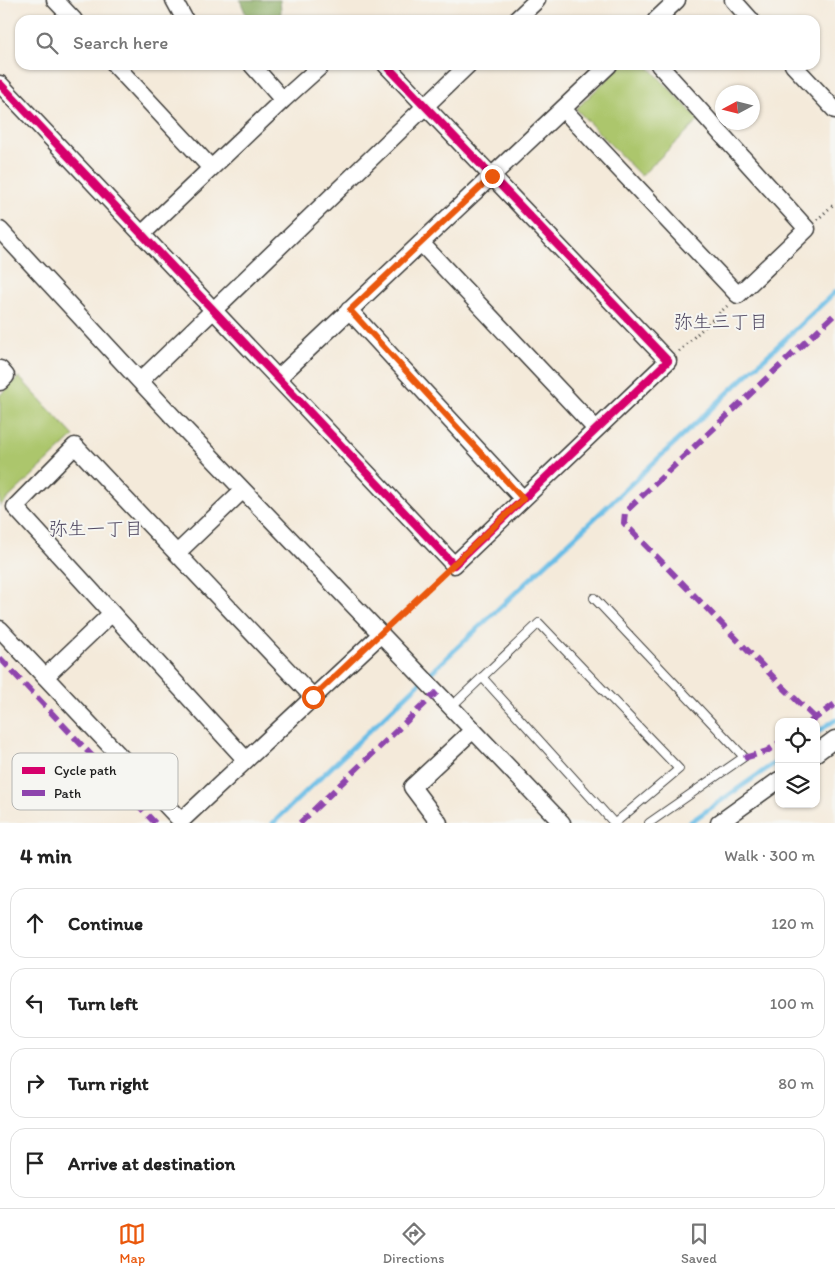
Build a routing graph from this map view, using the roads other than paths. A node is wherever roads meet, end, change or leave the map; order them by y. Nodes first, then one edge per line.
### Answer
1 (55, 0) edge
2 (174, 0) edge
3 (537, 0) edge
4 (677, 0) edge
5 (733, 0) edge
6 (69, 15) edge
7 (182, 15) edge
8 (521, 15) edge
9 (661, 15) edge
10 (746, 15) edge
11 (120, 70) edge
12 (256, 70) edge
13 (316, 70) edge
14 (391, 70) edge
15 (463, 70) edge
16 (604, 70) edge
17 (663, 70) edge
18 (798, 70) edge
19 (0, 84) edge
20 (283, 100) junction
21 (425, 106) junction
22 (563, 109) junction
23 (835, 110) edge
24 (211, 168) junction
25 (492, 176) junction
26 (0, 230) edge
27 (142, 234) junction
28 (421, 243) junction
29 (214, 310) junction
30 (350, 310) junction
31 (0, 369) edge
32 (278, 378) junction
33 (140, 381) junction
34 (0, 382) edge
35 (596, 429) junction
36 (243, 490) junction
37 (523, 499) junction
38 (177, 554) junction
39 (594, 598) dead end
40 (112, 613) junction
41 (0, 629) edge
42 (381, 634) junction
43 (46, 677) junction
44 (482, 678) junction
45 (313, 697) junction
46 (451, 707) junction
47 (473, 730) junction
48 (835, 739) edge
49 (820, 750) edge
50 (117, 753) edge
51 (246, 760) junction
52 (775, 783) edge
53 (171, 810) edge
54 (439, 823) edge
55 (562, 823) edge
56 (615, 823) edge
57 (649, 823) edge
58 (719, 823) edge

1 - 6 street
2 - 7 street
3 - 8 street
4 - 9 street
5 - 10 street
11 - 24 street
12 - 20 street
13 - 20 street
14 - 21 street
15 - 21 street
16 - 22 street
17 - 22 street
18 - 23 street
19 - 27 street
20 - 24 street
21 - 25 street
21 - 29 street
22 - 25 street
24 - 27 street
25 - 28 street
25 - 35 street
26 - 33 street
27 - 29 street
28 - 30 street
28 - 35 street
29 - 32 street
29 - 33 street
30 - 32 street
30 - 37 street
31 - 34 street
32 - 37 street
33 - 36 street
35 - 37 street
36 - 38 street
36 - 42 street
38 - 40 street
38 - 45 street
39 - 57 lane
40 - 43 street
40 - 51 street
41 - 43 street
42 - 45 street
42 - 46 street
43 - 50 street
44 - 46 lane
44 - 56 lane
44 - 56 lane
45 - 51 street
46 - 47 street
47 - 54 street
47 - 55 street
48 - 49 street
51 - 53 street
52 - 58 street

